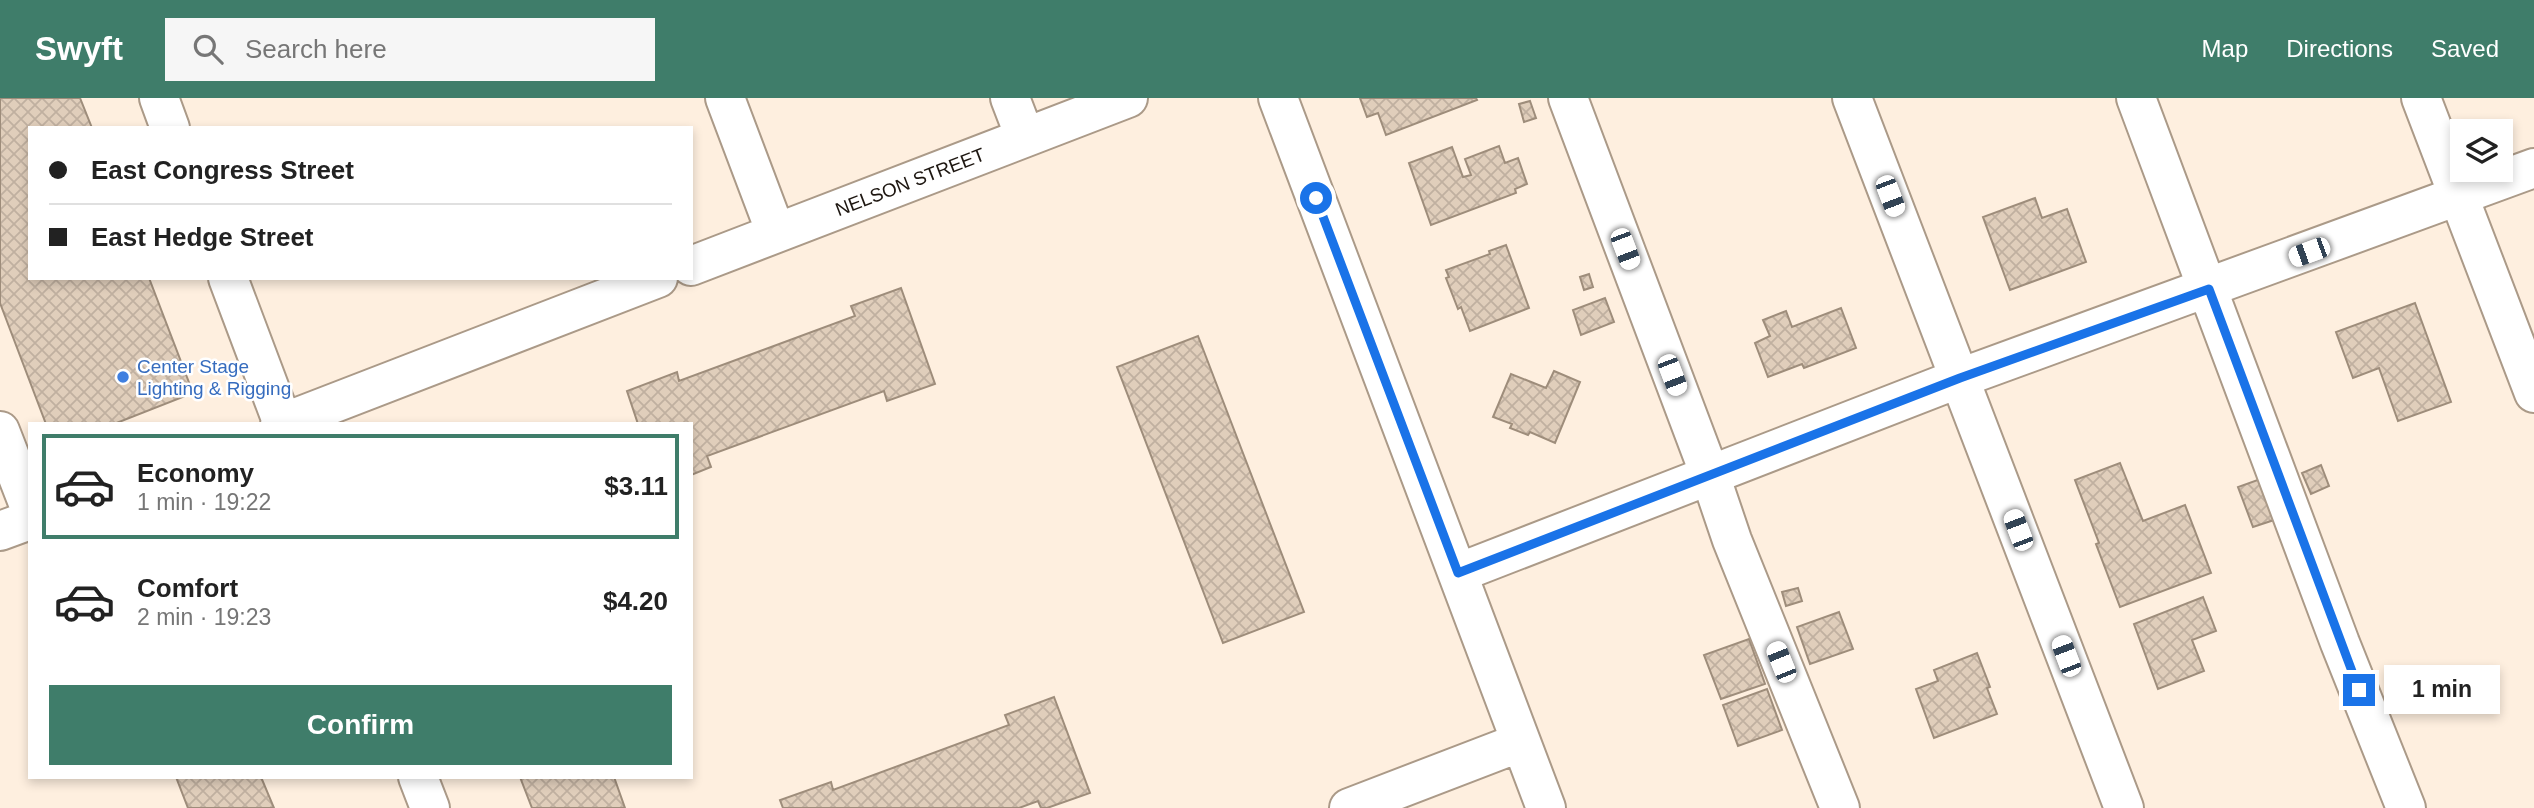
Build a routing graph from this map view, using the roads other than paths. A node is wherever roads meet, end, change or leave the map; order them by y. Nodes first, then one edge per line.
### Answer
1 (159, 98) edge
2 (725, 98) edge
3 (1010, 98) edge
4 (1128, 98) edge
5 (1278, 98) edge
6 (1568, 98) edge
7 (1852, 98) edge
8 (2136, 98) edge
9 (2421, 98) edge
10 (169, 126) edge
11 (1026, 137) junction
12 (2534, 168) edge
13 (2458, 197) junction
14 (776, 233) junction
15 (693, 265) edge
16 (229, 280) edge
17 (653, 280) edge
18 (2209, 289) junction
19 (1960, 378) junction
20 (2534, 393) edge
21 (282, 422) edge
22 (285, 422) edge
23 (0, 431) edge
24 (1710, 475) junction
25 (28, 503) edge
26 (28, 521) edge
27 (0, 531) edge
28 (1458, 573) junction
29 (1521, 742) junction
30 (419, 779) edge
31 (430, 808) edge
32 (1349, 808) edge
33 (1546, 808) edge
34 (1840, 808) edge
35 (2124, 808) edge
36 (2406, 808) edge

1 - 10 street
2 - 14 street
3 - 11 street
4 - 11 street, NELSON STREET
5 - 28 street
6 - 24 street
7 - 19 street
8 - 18 street
9 - 13 street
11 - 14 street, NELSON STREET
12 - 13 street
13 - 18 street
13 - 20 street
14 - 15 street, NELSON STREET
16 - 21 street
17 - 22 street
18 - 19 street
18 - 36 street
19 - 24 street
19 - 35 street
23 - 25 street
24 - 28 street
24 - 34 street
26 - 27 street
28 - 29 street
29 - 32 street
29 - 33 street
30 - 31 street

